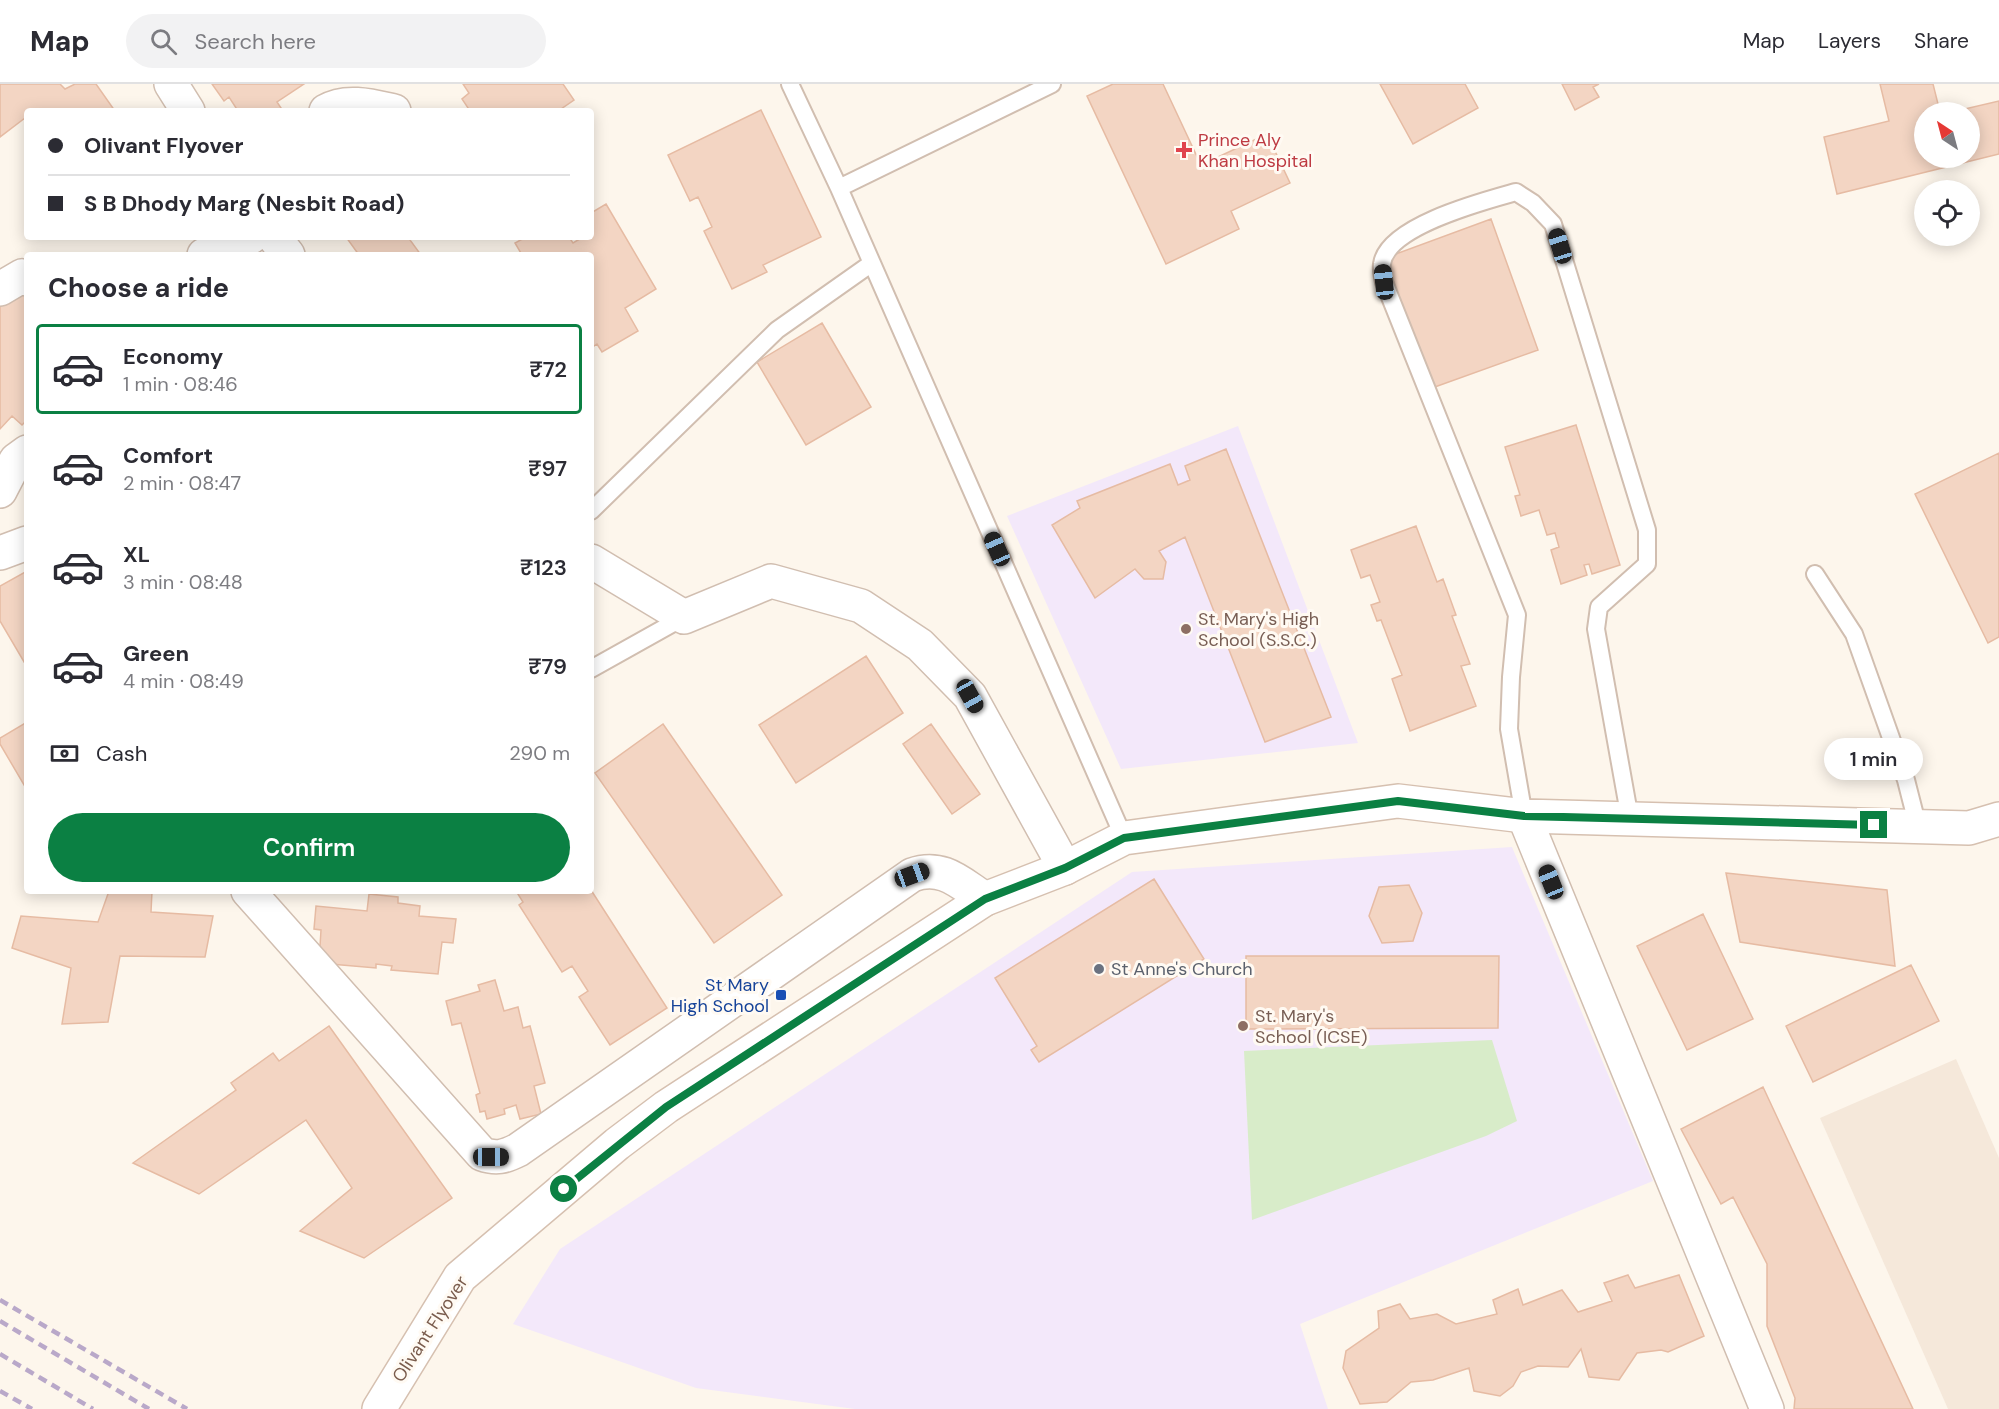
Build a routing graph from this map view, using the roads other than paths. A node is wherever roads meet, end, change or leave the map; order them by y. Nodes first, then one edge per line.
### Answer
1 (171, 84) edge
2 (790, 84) edge
3 (1052, 84) edge
4 (186, 108) edge
5 (839, 188) junction
6 (276, 240) edge
7 (286, 252) edge
8 (872, 263) junction
9 (24, 277) edge
10 (0, 290) edge
11 (24, 454) edge
12 (0, 491) edge
13 (594, 508) edge
14 (24, 544) edge
15 (0, 553) edge
16 (594, 563) edge
17 (1815, 574) dead end
18 (684, 617) junction
19 (594, 667) edge
20 (1524, 816) junction
21 (1630, 819) junction
22 (1999, 819) edge
23 (1918, 826) junction
24 (1124, 838) junction
25 (1065, 868) junction
26 (251, 894) edge
27 (985, 899) junction
28 (379, 1409) edge
29 (1767, 1409) edge

1 - 4 street
2 - 5 lane
3 - 5 lane
5 - 8 lane
6 - 7 street
8 - 13 lane
8 - 24 lane
9 - 10 street
11 - 12 street
14 - 15 street
16 - 18 street
17 - 23 lane
18 - 19 lane
18 - 25 street
20 - 21 street, Olivant Flyover
20 - 21 lane
20 - 24 street, Olivant Flyover
20 - 29 street
21 - 23 street, Olivant Flyover
22 - 23 street, Olivant Flyover
24 - 25 street, Olivant Flyover
25 - 27 street, Olivant Flyover
26 - 27 street
27 - 28 street, Olivant Flyover

